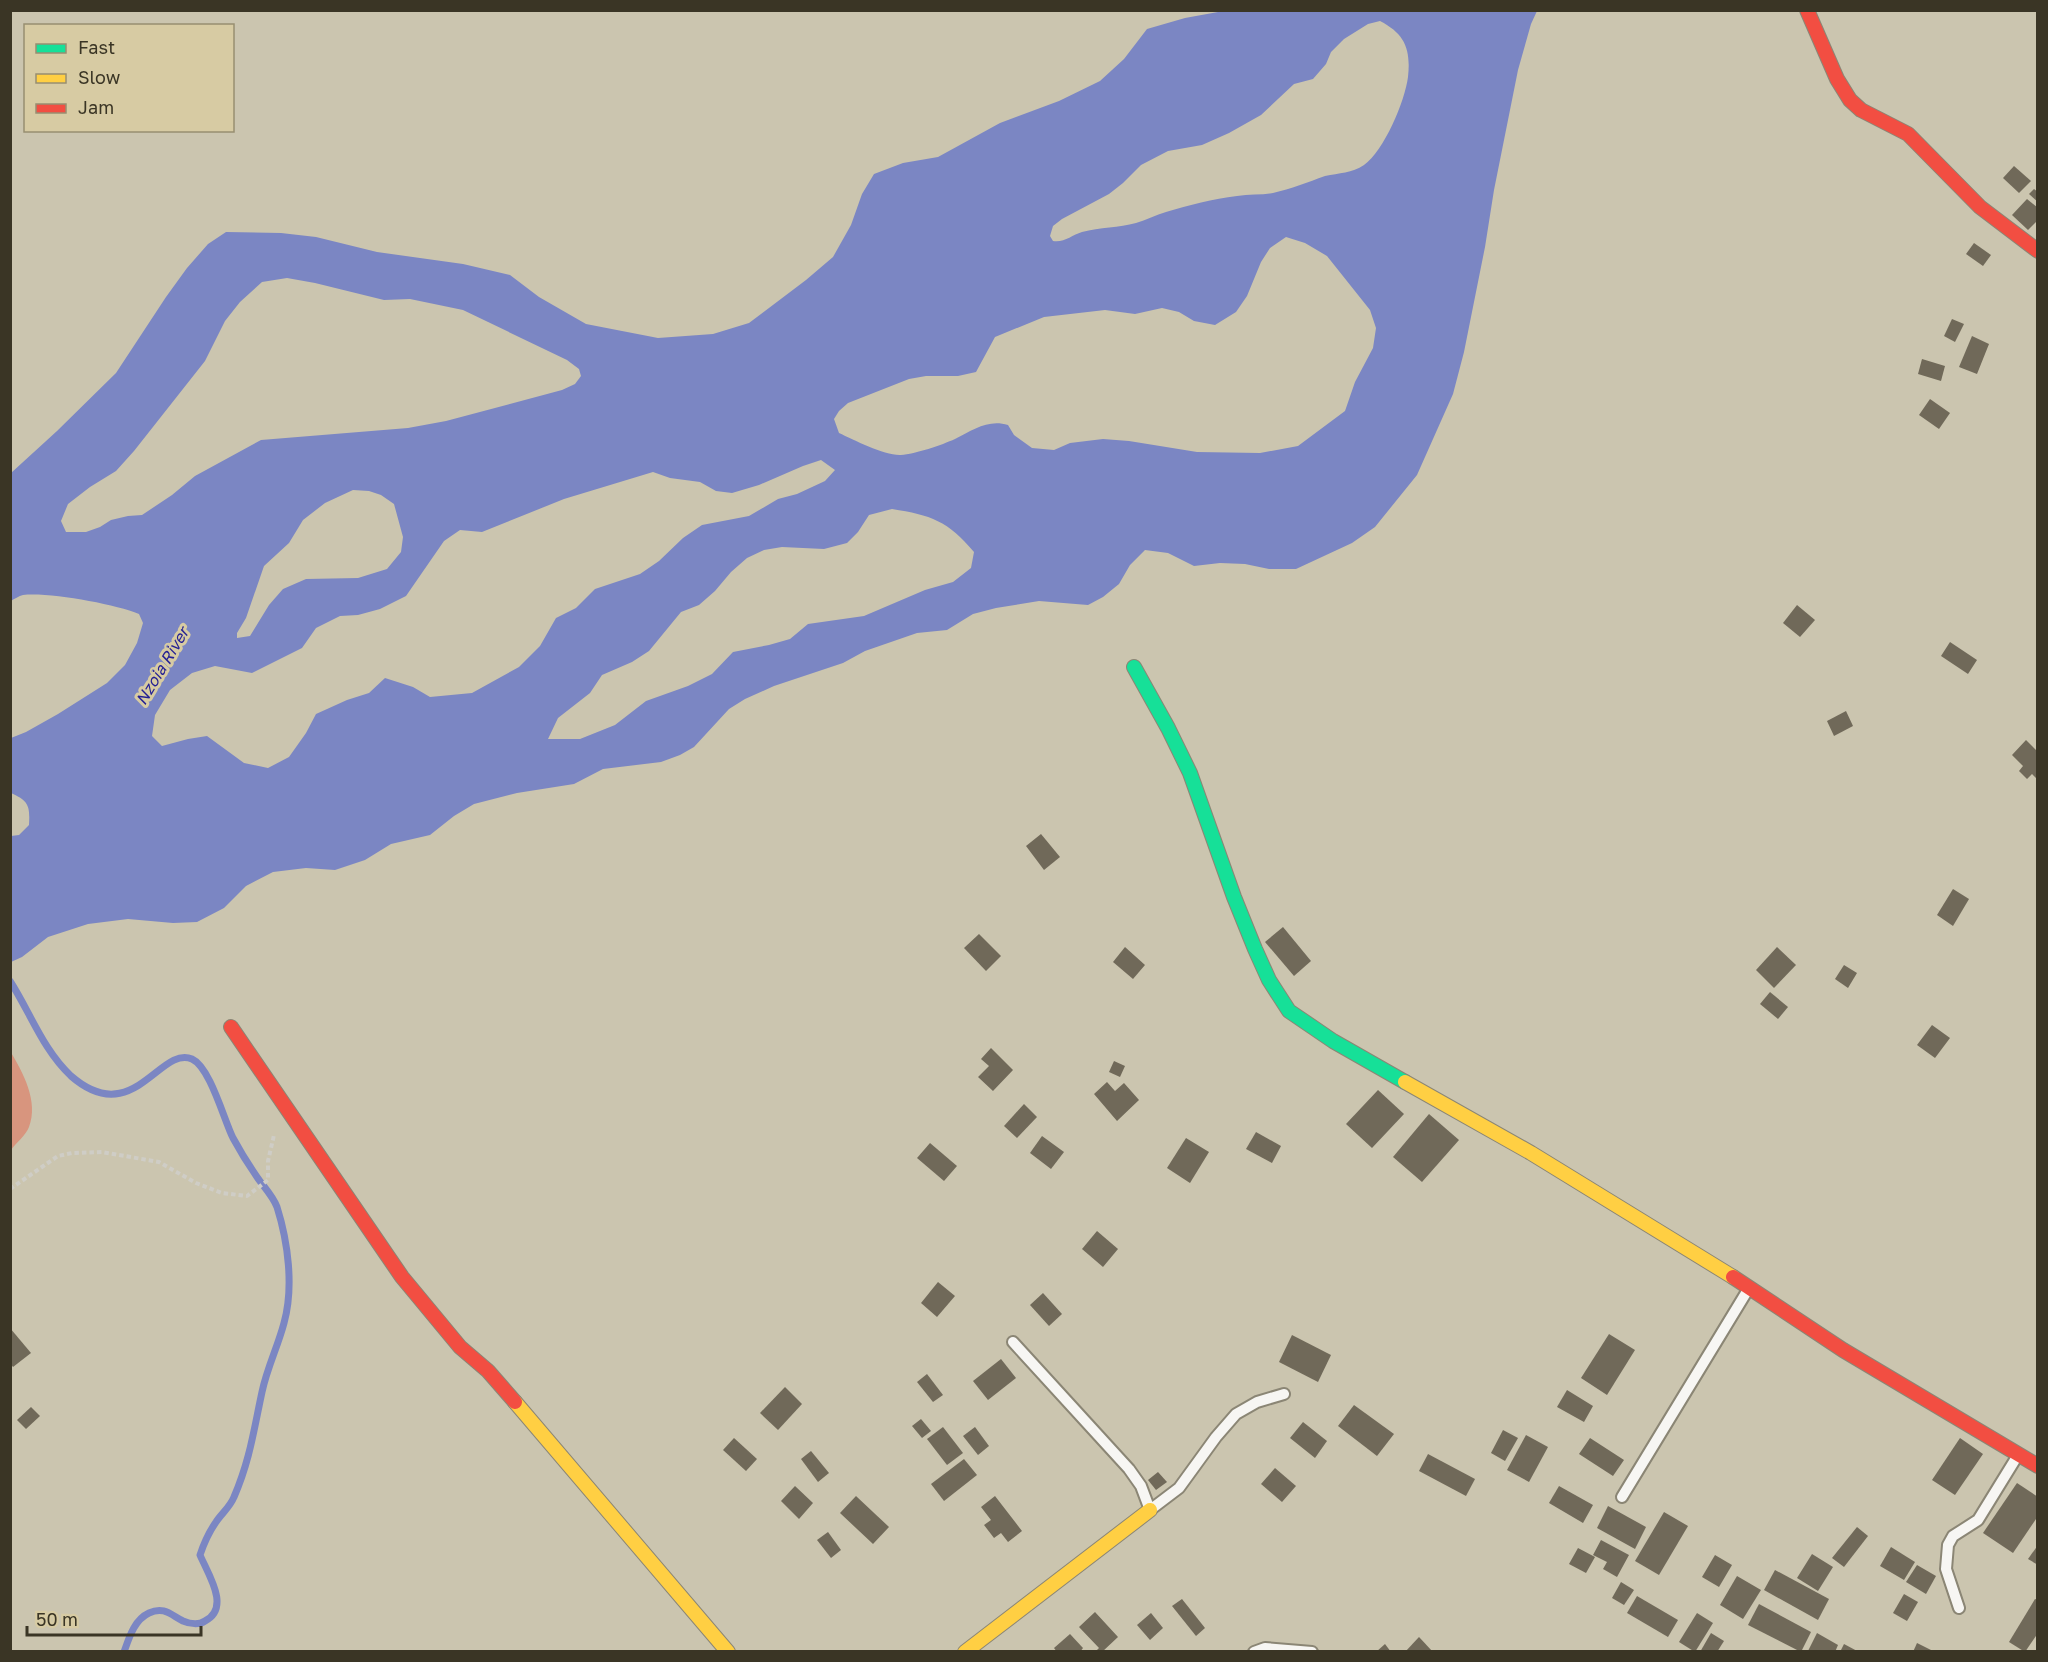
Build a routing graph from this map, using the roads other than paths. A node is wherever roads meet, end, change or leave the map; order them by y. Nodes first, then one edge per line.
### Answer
1 (1807, 10) edge
2 (2037, 251) edge
3 (1134, 667) dead end
4 (231, 1027) dead end
5 (1749, 1288) junction
6 (1014, 1342) dead end
7 (1284, 1394) dead end
8 (2018, 1454) junction
9 (2037, 1466) edge
10 (1622, 1497) dead end
11 (1150, 1510) junction
12 (1959, 1608) dead end
13 (728, 1652) edge
14 (965, 1652) edge
15 (1254, 1652) edge
16 (1312, 1652) edge

1 - 2 street
3 - 5 street
4 - 13 street
5 - 8 street
5 - 10 lane
6 - 11 lane
7 - 11 lane
8 - 9 street
8 - 12 lane
11 - 14 street
15 - 16 lane

